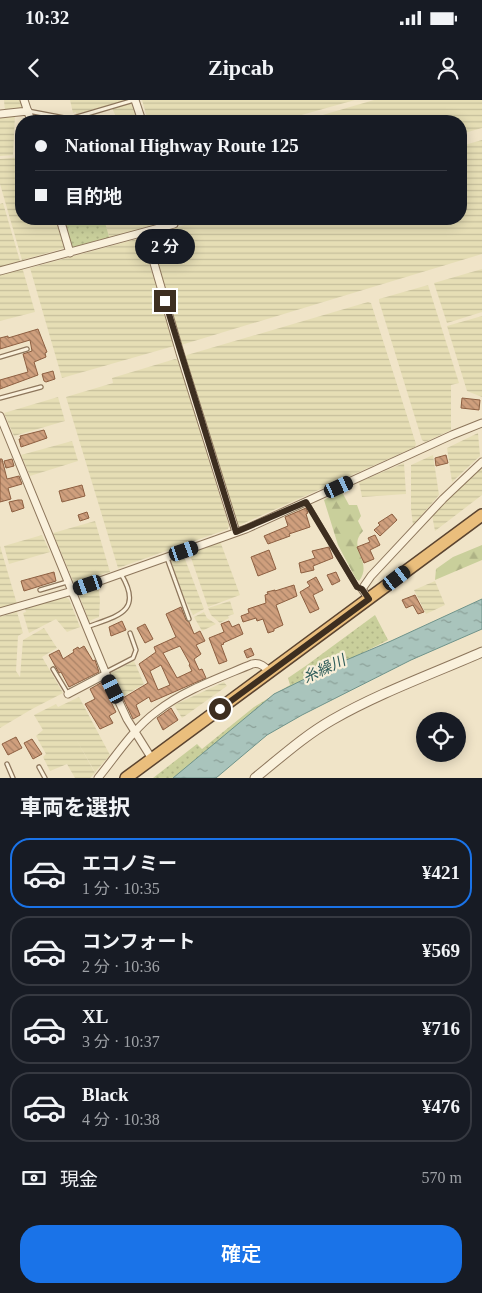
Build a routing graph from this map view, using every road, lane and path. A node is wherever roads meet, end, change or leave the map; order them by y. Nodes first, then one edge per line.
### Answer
1 (24, 100) edge
2 (134, 100) edge
3 (28, 111) junction
4 (0, 114) edge
5 (29, 115) edge
6 (52, 115) edge
7 (81, 115) edge
8 (140, 115) edge
9 (62, 225) edge
10 (170, 225) edge
11 (145, 232) junction
12 (70, 253) junction
13 (0, 271) edge
14 (27, 349) dead end
15 (0, 357) edge
16 (41, 387) dead end
17 (0, 398) edge
18 (0, 416) edge
19 (482, 423) edge
20 (482, 462) edge
21 (306, 502) junction
22 (482, 515) edge
23 (236, 532) junction
24 (167, 557) junction
25 (121, 573) junction
26 (68, 582) junction
27 (40, 590) dead end
28 (71, 591) junction
29 (365, 594) junction
30 (0, 612) edge
31 (188, 619) dead end
32 (86, 627) junction
33 (130, 633) dead end
34 (482, 652) edge
35 (53, 669) dead end
36 (270, 672) junction
37 (105, 674) junction
38 (68, 694) joint
39 (135, 733) junction
40 (152, 759) junction
41 (7, 764) dead end
42 (39, 767) dead end
43 (13, 778) edge
44 (45, 778) edge
45 (98, 778) edge
46 (126, 778) edge
47 (255, 778) edge

1 - 3 street
2 - 7 lane
2 - 8 street
3 - 4 street
3 - 5 street
3 - 6 lane
9 - 12 street
10 - 11 street
11 - 12 street
11 - 23 street
12 - 13 street
14 - 15 lane
16 - 17 lane
18 - 26 street
19 - 21 street
20 - 29 street
21 - 23 street
21 - 29 lane
22 - 29 highway
23 - 24 street
24 - 25 street
24 - 31 lane
25 - 28 street
25 - 32 lane
26 - 27 lane
26 - 28 street
28 - 30 street
28 - 32 street
29 - 36 highway
32 - 37 street
33 - 37 lane
34 - 47 street
35 - 38 lane
36 - 39 street
36 - 40 highway
37 - 38 street
37 - 39 street
39 - 40 street
39 - 45 street
40 - 46 highway
41 - 43 lane
42 - 44 lane

